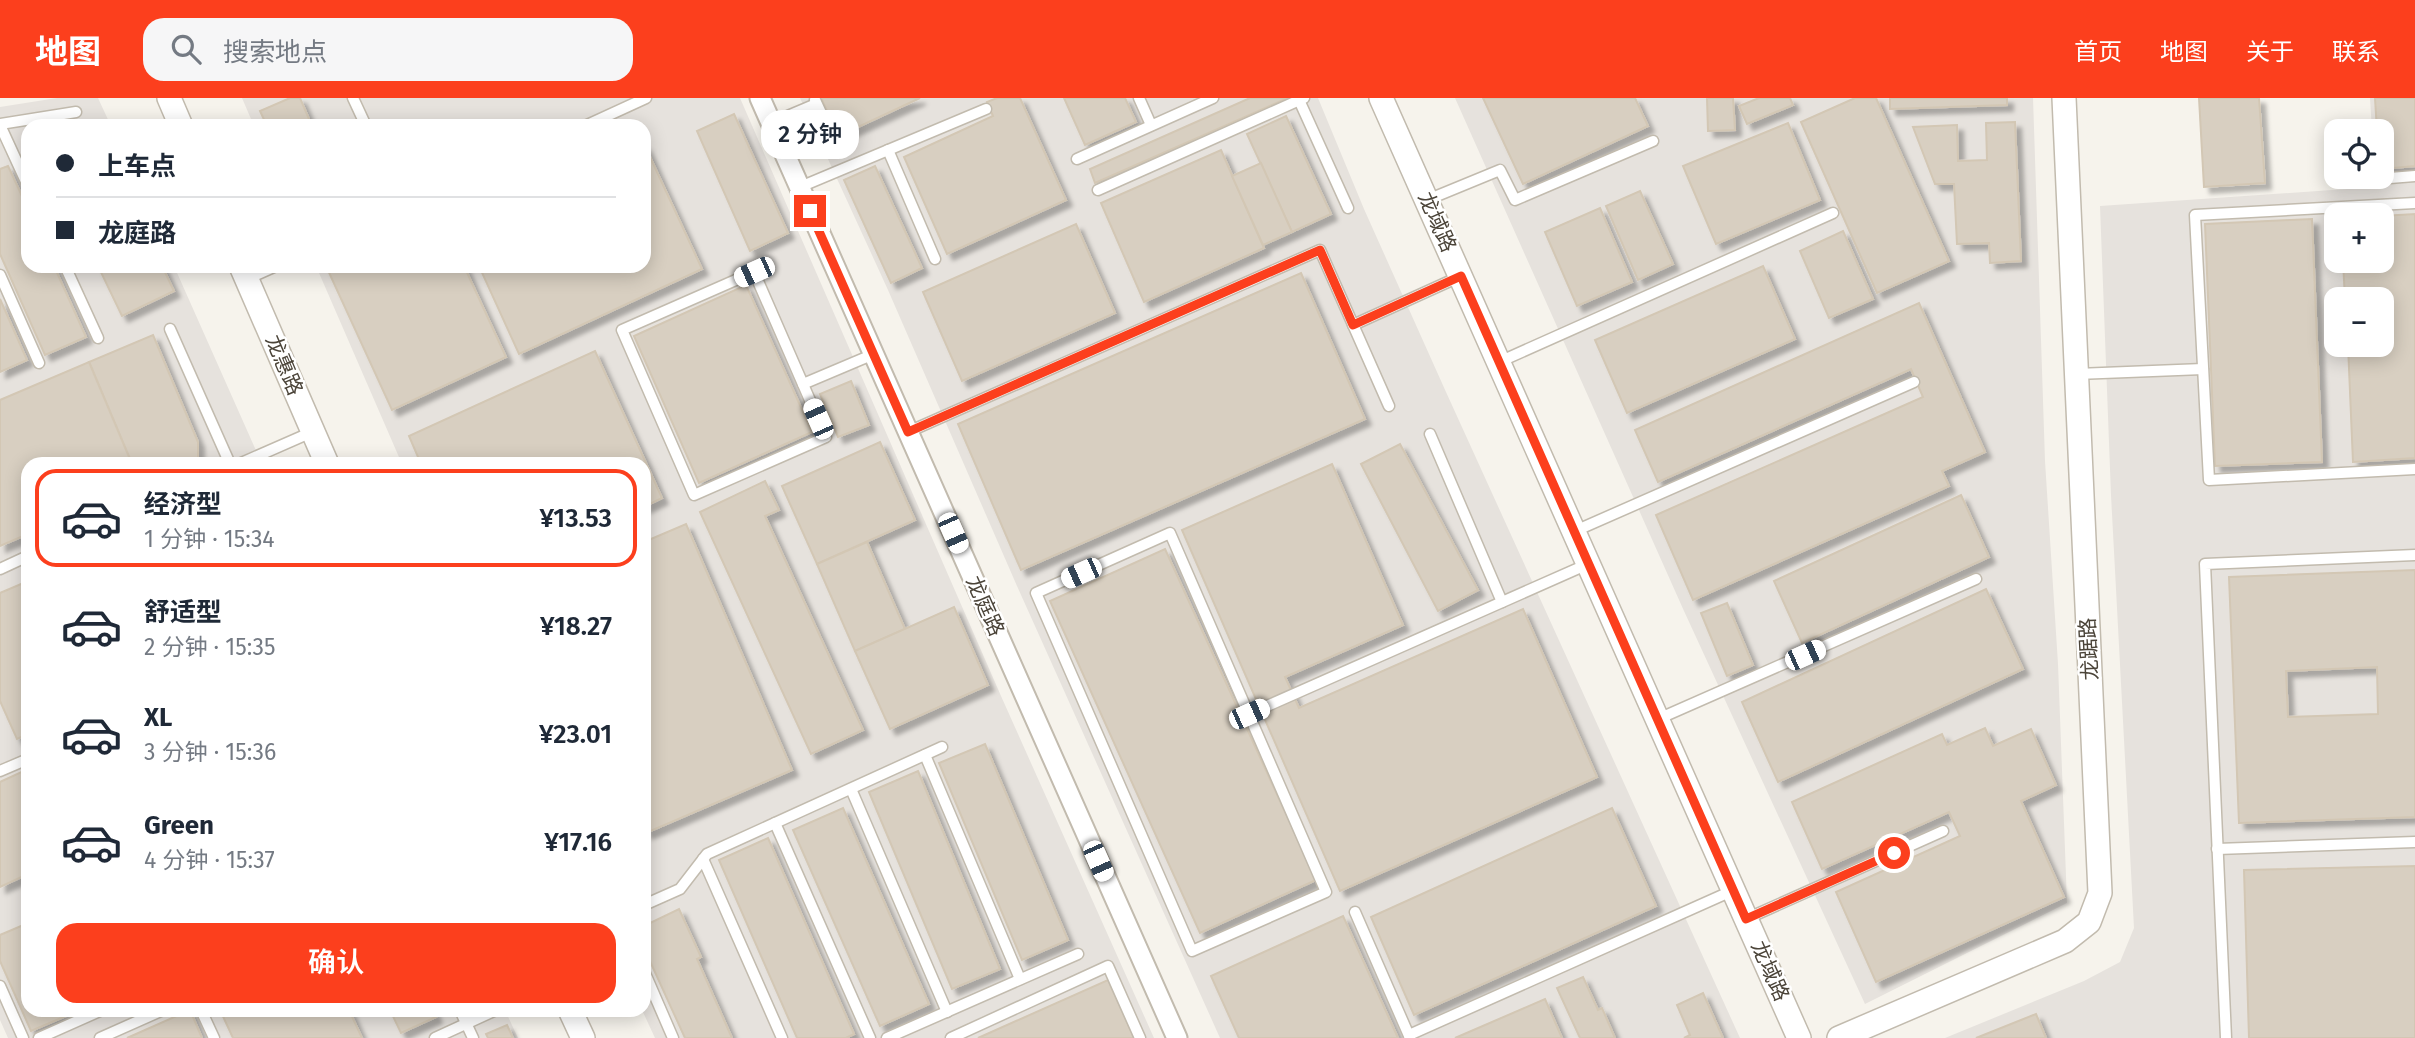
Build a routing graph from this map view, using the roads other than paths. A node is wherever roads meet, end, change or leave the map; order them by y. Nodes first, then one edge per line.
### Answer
1 (169, 98) edge
2 (353, 98) edge
3 (646, 98) edge
4 (760, 98) edge
5 (1139, 98) edge
6 (1213, 98) edge
7 (1381, 98) edge
8 (2064, 98) edge
9 (1302, 99) edge
10 (815, 101) edge
11 (986, 109) dead end
12 (76, 112) dead end
13 (35, 119) edge
14 (178, 119) edge
15 (363, 119) edge
16 (600, 119) edge
17 (21, 121) edge
18 (771, 123) junction
19 (0, 125) edge
20 (1151, 125) junction
21 (834, 141) dead end
22 (1653, 141) dead end
23 (888, 150) junction
24 (1077, 159) dead end
25 (21, 171) edge
26 (2415, 176) edge
27 (2394, 178) edge
28 (800, 187) junction
29 (1098, 190) dead end
30 (1427, 200) junction
31 (2415, 204) edge
32 (1348, 208) dead end
33 (1832, 213) dead end
34 (935, 259) dead end
35 (68, 273) edge
36 (244, 273) edge
37 (0, 275) edge
38 (1461, 276) junction
39 (1353, 325) junction
40 (170, 329) dead end
41 (98, 338) dead end
42 (874, 354) junction
43 (1499, 362) junction
44 (39, 363) dead end
45 (2203, 369) junction
46 (2076, 374) junction
47 (1914, 382) dead end
48 (803, 384) junction
49 (1389, 406) dead end
50 (312, 431) junction
51 (908, 432) junction
52 (1430, 434) dead end
53 (227, 457) edge
54 (254, 457) edge
55 (324, 457) edge
56 (2415, 469) edge
57 (1575, 531) junction
58 (2415, 555) edge
59 (21, 559) edge
60 (1589, 563) junction
61 (0, 569) edge
62 (1976, 579) dead end
63 (1502, 602) junction
64 (1249, 714) junction
65 (1658, 719) junction
66 (942, 747) dead end
67 (925, 755) junction
68 (21, 762) edge
69 (0, 771) edge
70 (851, 789) junction
71 (775, 823) junction
72 (1943, 831) dead end
73 (2415, 842) edge
74 (2217, 849) junction
75 (703, 859) junction
76 (1734, 890) junction
77 (651, 902) edge
78 (1355, 912) dead end
79 (1746, 919) junction
80 (1078, 954) dead end
81 (1020, 979) junction
82 (0, 986) edge
83 (651, 987) edge
84 (947, 1012) junction
85 (86, 1017) edge
86 (147, 1017) edge
87 (204, 1017) edge
88 (463, 1017) edge
89 (481, 1017) edge
90 (573, 1017) edge
91 (466, 1024) junction
92 (1410, 1037) edge
93 (23, 1038) edge
94 (39, 1038) edge
95 (100, 1038) edge
96 (214, 1038) edge
97 (435, 1038) edge
98 (473, 1038) edge
99 (583, 1038) edge
100 (673, 1038) edge
101 (782, 1038) edge
102 (870, 1038) edge
103 (887, 1038) edge
104 (951, 1038) edge
105 (1140, 1038) edge
106 (1177, 1038) edge
107 (1800, 1038) edge
108 (1839, 1038) edge
109 (2226, 1038) edge

1 - 14 street
2 - 15 lane
3 - 16 lane
4 - 18 street, 龙庭路
5 - 20 lane
6 - 20 lane
7 - 30 street, 龙域路
8 - 46 street, 龙踞路
9 - 29 lane
9 - 32 lane
10 - 18 lane
10 - 21 lane
11 - 23 lane
12 - 13 lane
17 - 19 lane
18 - 28 street, 龙庭路
19 - 25 lane
20 - 24 lane
22 - 30 lane
23 - 28 lane
23 - 34 lane
26 - 27 lane
28 - 42 street, 龙庭路
30 - 38 street, 龙域路
31 - 45 lane
33 - 43 lane
35 - 41 lane
36 - 50 street, 龙惠路
37 - 44 lane
38 - 39 lane
38 - 43 street, 龙域路
39 - 49 lane
39 - 51 lane
40 - 53 lane
42 - 48 lane
42 - 51 street, 龙庭路
43 - 57 street, 龙域路
45 - 46 lane
45 - 56 lane
46 - 108 street, 龙踞路
47 - 57 lane
48 - 48 lane
50 - 54 lane
50 - 55 street, 龙惠路
51 - 106 street, 龙庭路
52 - 63 lane
57 - 60 street, 龙域路
58 - 74 lane
59 - 61 lane
60 - 63 lane
60 - 65 street, 龙域路
62 - 65 lane
63 - 64 lane
64 - 64 lane
65 - 76 street, 龙域路
66 - 67 lane
67 - 70 lane
67 - 81 lane
68 - 69 lane
70 - 71 lane
70 - 84 lane
71 - 75 lane
71 - 102 lane
72 - 79 lane
73 - 74 lane
74 - 109 lane
75 - 77 lane
75 - 101 lane
76 - 79 street, 龙域路
76 - 92 lane
78 - 92 lane
79 - 107 street, 龙域路
80 - 81 lane
81 - 84 lane
82 - 93 lane
83 - 100 lane
84 - 103 lane
85 - 94 lane
86 - 95 lane
87 - 96 lane
88 - 91 lane
89 - 91 lane
90 - 99 street
91 - 97 lane
91 - 98 lane
104 - 105 lane

